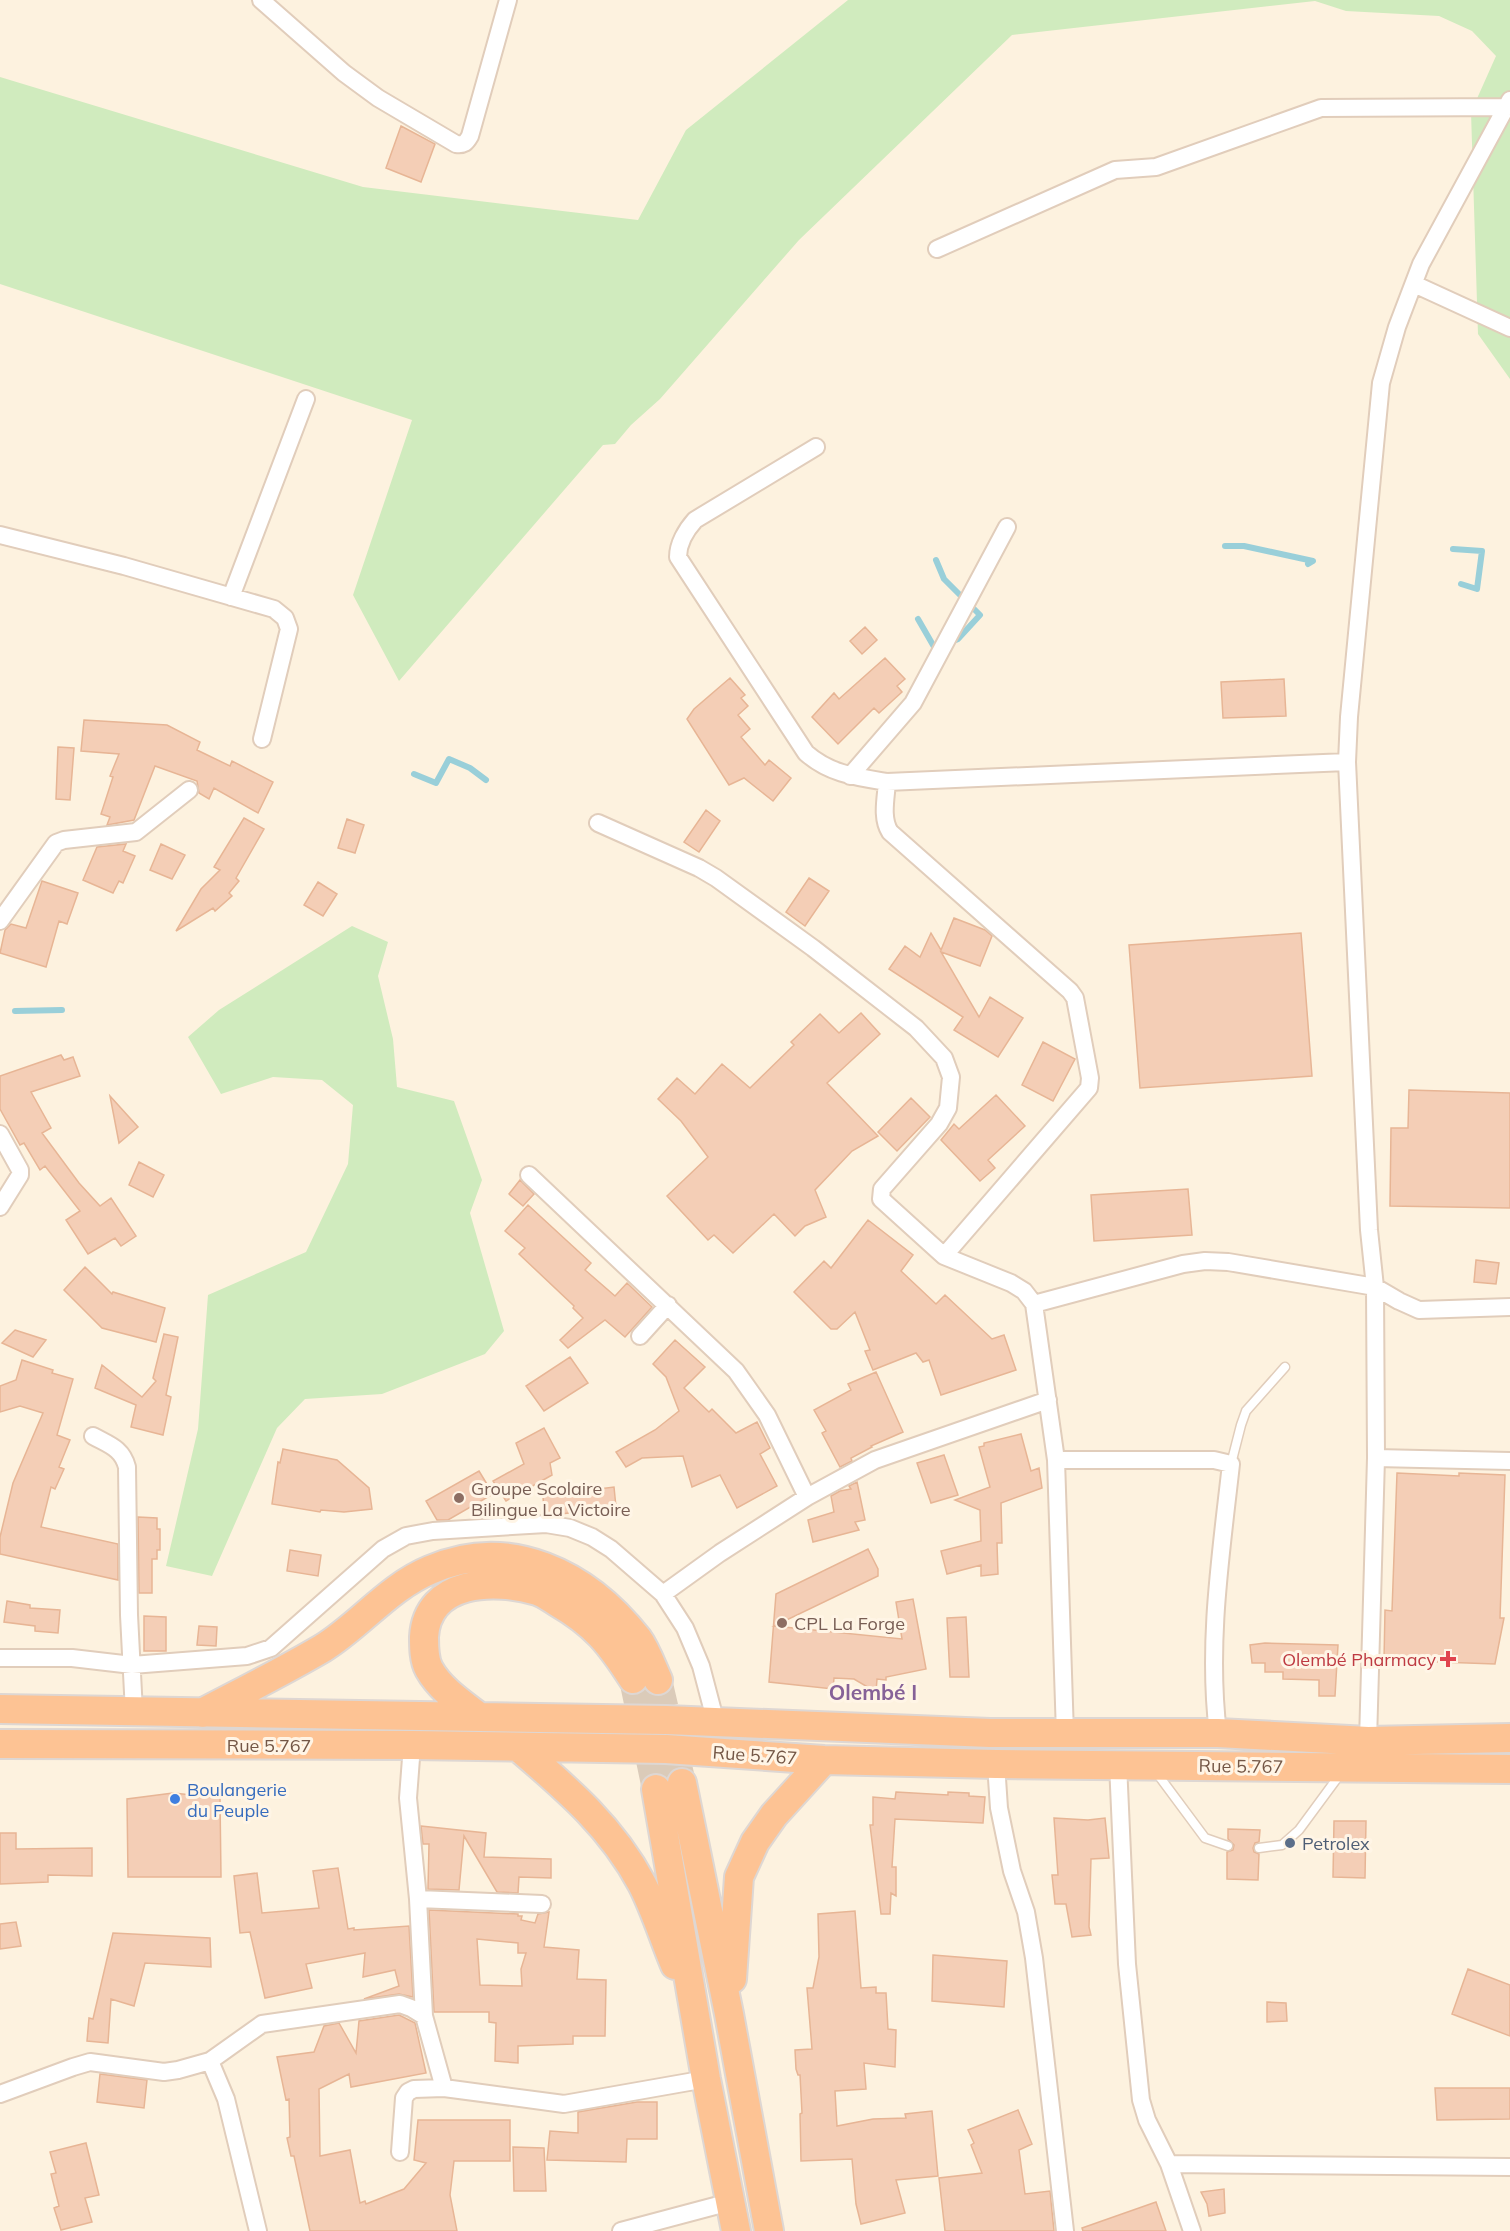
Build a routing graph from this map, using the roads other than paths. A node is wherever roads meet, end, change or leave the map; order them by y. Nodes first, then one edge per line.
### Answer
1 (261, 0) edge
2 (508, 0) edge
3 (1509, 103) edge
4 (937, 249) dead end
5 (1414, 284) junction
6 (1510, 328) edge
7 (306, 399) dead end
8 (816, 447) dead end
9 (1007, 527) dead end
10 (0, 535) edge
11 (231, 597) junction
12 (262, 739) dead end
13 (1347, 762) junction
14 (850, 776) junction
15 (887, 782) junction
16 (189, 790) dead end
17 (598, 823) dead end
18 (0, 921) edge
19 (0, 1134) edge
20 (529, 1174) dead end
21 (0, 1207) edge
22 (944, 1256) junction
23 (1375, 1287) junction
24 (1034, 1304) junction
25 (668, 1305) junction
26 (1510, 1307) edge
27 (640, 1336) dead end
28 (1285, 1367) dead end
29 (1048, 1400) junction
30 (93, 1436) dead end
31 (1376, 1458) junction
32 (1056, 1460) junction
33 (1510, 1461) edge
34 (1231, 1464) junction
35 (807, 1497) junction
36 (663, 1594) junction
37 (0, 1658) edge
38 (132, 1665) junction
39 (0, 1709) edge
40 (134, 1712) junction
41 (200, 1714) junction
42 (478, 1716) junction
43 (716, 1723) junction
44 (1218, 1733) junction
45 (1065, 1734) junction
46 (1510, 1738) edge
47 (1368, 1741) junction
48 (0, 1744) edge
49 (412, 1745) junction
50 (518, 1747) junction
51 (824, 1760) junction
52 (996, 1764) junction
53 (1118, 1764) junction
54 (1150, 1765) junction
55 (1345, 1767) junction
56 (1510, 1769) edge
57 (1228, 1846) dead end
58 (1259, 1848) dead end
59 (418, 1899) junction
60 (542, 1904) dead end
61 (729, 2014) junction
62 (696, 2015) junction
63 (424, 2016) junction
64 (210, 2061) junction
65 (706, 2079) junction
66 (444, 2088) junction
67 (0, 2094) edge
68 (400, 2152) dead end
69 (1169, 2164) junction
70 (1510, 2167) edge
71 (730, 2202) junction
72 (258, 2231) edge
73 (621, 2231) edge
74 (736, 2231) edge
75 (769, 2231) edge
76 (1065, 2231) edge
77 (1192, 2231) edge

1 - 2 street
3 - 4 street
3 - 5 street
5 - 6 street
5 - 13 street
7 - 11 street
8 - 14 street
9 - 14 street
10 - 11 street
11 - 12 street
13 - 15 street
13 - 23 street
14 - 15 street
15 - 22 street
16 - 18 street
17 - 22 street
19 - 21 street
20 - 25 street
22 - 24 street
23 - 24 street
23 - 26 street
23 - 31 street
24 - 29 street
25 - 27 street
25 - 35 street
28 - 34 lane
29 - 32 street
29 - 35 street
30 - 38 street
31 - 33 street
31 - 47 street
32 - 34 street
32 - 45 street
34 - 44 street
35 - 36 street
36 - 38 street
36 - 43 street
37 - 38 street
38 - 40 street
39 - 40 highway
40 - 41 highway
41 - 42 highway
41 - 42 highway
42 - 43 highway
43 - 45 highway
44 - 45 highway
44 - 47 highway
46 - 47 highway
48 - 49 highway, Rue 5.767
49 - 50 highway, Rue 5.767
49 - 59 street
50 - 51 highway, Rue 5.767
50 - 62 highway
51 - 52 highway, Rue 5.767
51 - 61 highway
52 - 53 highway, Rue 5.767
52 - 76 street
53 - 54 highway, Rue 5.767
53 - 69 street
54 - 55 highway, Rue 5.767
54 - 57 lane
55 - 56 highway, Rue 5.767
55 - 58 lane
59 - 60 street
59 - 63 street
61 - 62 highway
61 - 75 highway
62 - 65 highway
63 - 64 street
63 - 66 street
64 - 67 street
64 - 72 street
65 - 66 street
65 - 71 highway
66 - 68 street
69 - 70 street
69 - 77 street
71 - 73 street
71 - 74 highway

